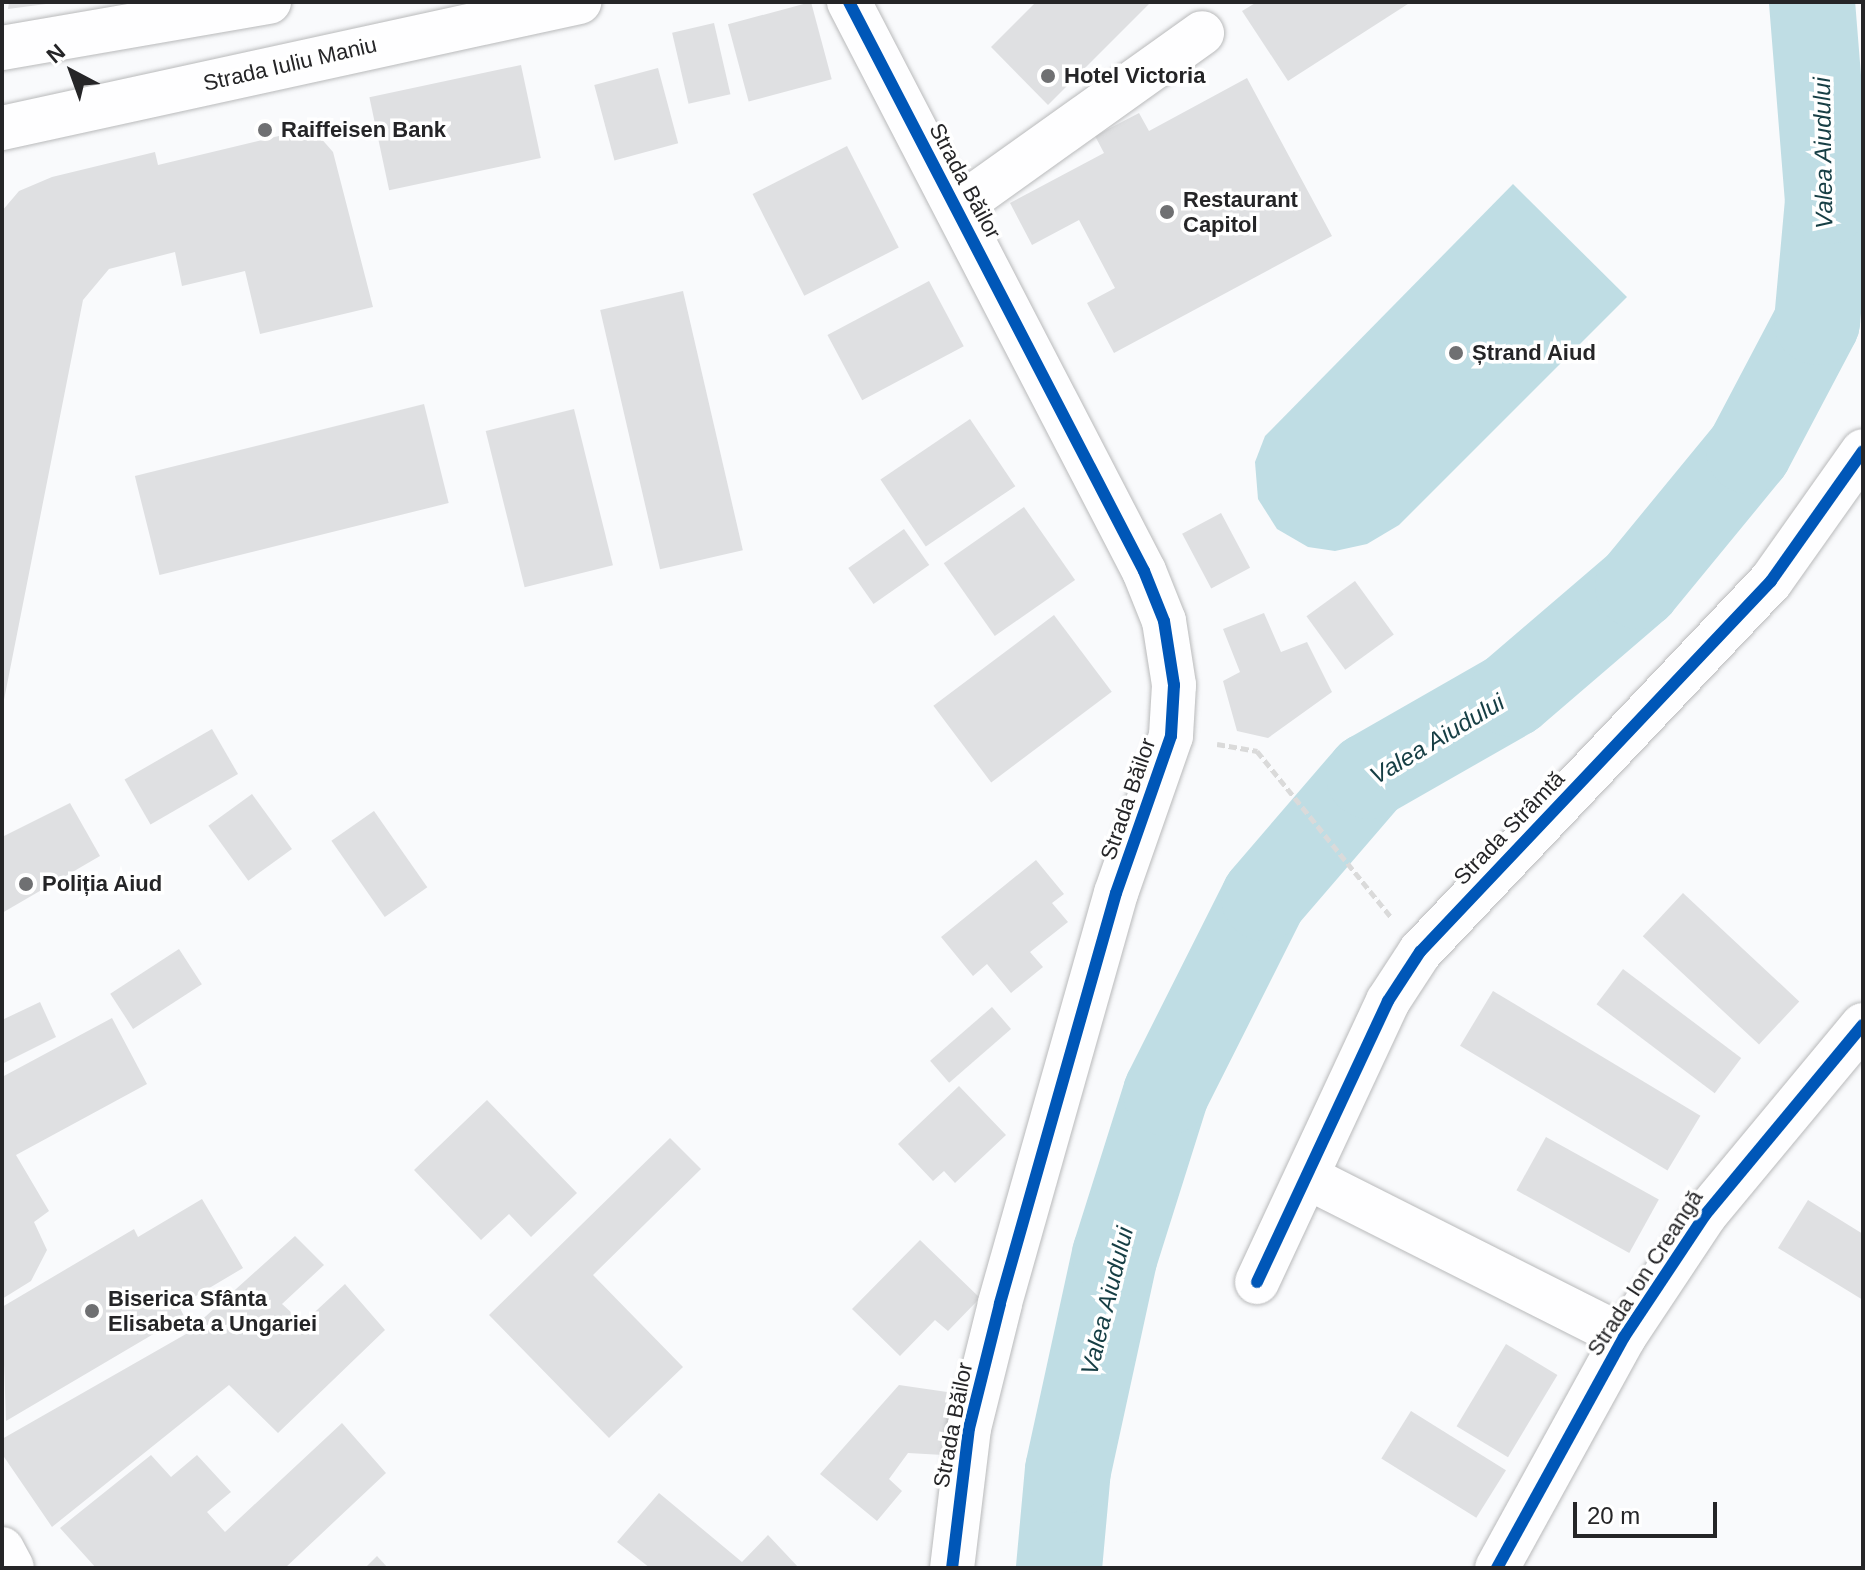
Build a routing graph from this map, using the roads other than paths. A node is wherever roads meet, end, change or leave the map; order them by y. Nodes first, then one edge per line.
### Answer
1 (269, 2) edge
2 (579, 2) edge
3 (849, 2) edge
4 (1202, 33) dead end
5 (2, 48) edge
6 (2, 128) edge
7 (957, 208) junction
8 (1863, 451) edge
9 (1863, 1025) edge
10 (1307, 1177) junction
11 (1257, 1282) dead end
12 (1624, 1337) junction
13 (2, 1549) edge
14 (12, 1568) edge
15 (952, 1568) edge
16 (1497, 1568) edge

1 - 5 street
2 - 6 street, Strada Iuliu Maniu
3 - 7 street, Strada Băilor
4 - 7 street
7 - 15 street, Strada Băilor
8 - 10 street, Strada Strâmtă
9 - 12 street, Strada Ion Creangă
10 - 11 street, Strada Strâmtă
10 - 12 street
12 - 16 street, Strada Ion Creangă
13 - 14 street

